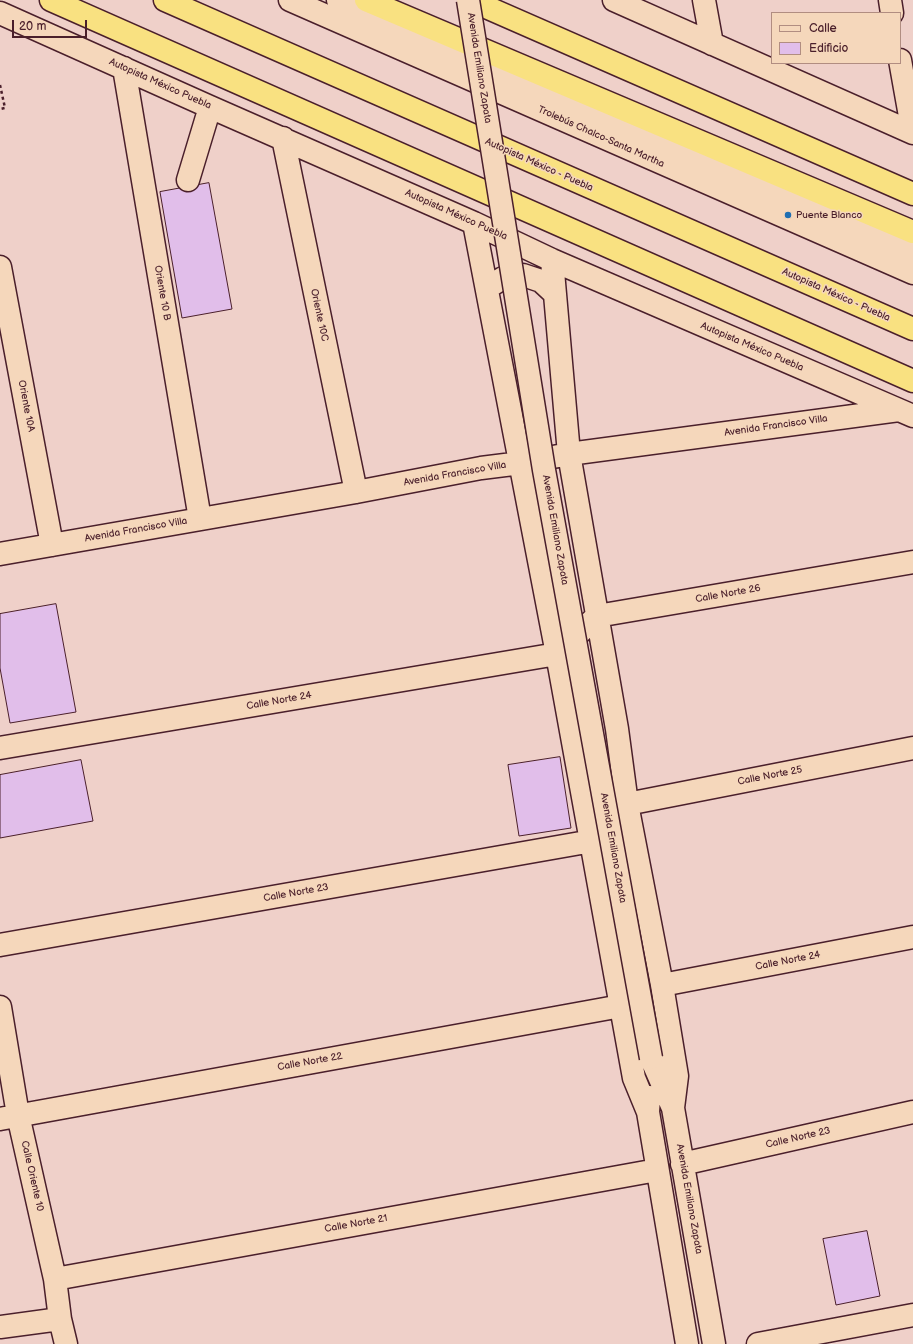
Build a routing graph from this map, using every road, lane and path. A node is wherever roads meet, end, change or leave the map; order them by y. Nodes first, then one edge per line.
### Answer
1 (51, 0) edge
2 (165, 0) edge
3 (290, 0) edge
4 (338, 0) edge
5 (366, 0) edge
6 (469, 0) edge
7 (614, 0) edge
8 (704, 0) edge
9 (890, 0) edge
10 (0, 12) edge
11 (892, 12) edge
12 (712, 44) junction
13 (901, 64) edge
14 (124, 68) junction
15 (0, 86) edge
16 (210, 107) junction
17 (0, 109) edge
18 (913, 133) edge
19 (283, 138) junction
20 (188, 180) dead end
21 (913, 194) edge
22 (474, 223) junction
23 (913, 232) edge
24 (913, 251) edge
25 (552, 260) junction
26 (0, 267) edge
27 (913, 273) edge
28 (487, 288) junction
29 (555, 294) junction
30 (913, 329) edge
31 (913, 381) edge
32 (908, 411) edge
33 (569, 454) junction
34 (521, 463) junction
35 (356, 492) junction
36 (200, 519) junction
37 (52, 545) junction
38 (0, 554) edge
39 (913, 562) edge
40 (597, 616) junction
41 (557, 654) junction
42 (0, 748) edge
43 (913, 748) edge
44 (627, 804) junction
45 (592, 841) junction
46 (913, 937) edge
47 (0, 945) edge
48 (662, 985) junction
49 (621, 1006) junction
50 (0, 1007) edge
51 (651, 1058) junction
52 (673, 1108) junction
53 (648, 1112) junction
54 (913, 1112) edge
55 (9, 1117) edge
56 (682, 1164) junction
57 (657, 1170) junction
58 (55, 1278) junction
59 (913, 1315) edge
60 (60, 1319) junction
61 (0, 1327) edge
62 (66, 1344) edge
63 (687, 1344) edge
64 (714, 1344) edge
65 (758, 1344) edge

1 - 31 highway
2 - 30 highway, Autopista México - Puebla
3 - 27 street, Trolebús Chalco-Santa Martha
4 - 24 street
5 - 23 highway
6 - 21 highway
6 - 51 street, Avenida Emiliano Zapata, bridge
7 - 12 street
8 - 12 street
9 - 11 street
10 - 14 street, Autopista México Puebla
12 - 18 street
13 - 18 street
14 - 16 street, Autopista México Puebla
14 - 36 street, Oriente 10 B
15 - 17 path
16 - 19 street, Autopista México Puebla
16 - 20 street
19 - 22 street, Autopista México Puebla
19 - 35 street, Oriente 10C
22 - 25 street, Autopista México Puebla
22 - 28 street
25 - 29 street
25 - 32 street, Autopista México Puebla
26 - 37 street, Oriente 10A
28 - 29 street
28 - 34 street
29 - 33 street
32 - 33 street, Avenida Francisco Villa
33 - 34 street, Avenida Francisco Villa
33 - 40 street
34 - 35 street, Avenida Francisco Villa
34 - 41 street
35 - 36 street, Avenida Francisco Villa
36 - 37 street, Avenida Francisco Villa
37 - 38 street, Avenida Francisco Villa
39 - 40 street, Calle Norte 26
40 - 41 street
40 - 44 street
41 - 42 street, Calle Norte 24
41 - 45 street
43 - 44 street, Calle Norte 25
44 - 48 street
45 - 47 street, Calle Norte 23
45 - 49 street
46 - 48 street, Calle Norte 24
48 - 52 street
49 - 53 street
49 - 55 street, Calle Norte 22
50 - 55 street, Calle Oriente 10
51 - 52 street, Avenida Emiliano Zapata
51 - 53 street, Avenida Emiliano Zapata
52 - 56 street, Avenida Emiliano Zapata
53 - 57 street, Avenida Emiliano Zapata
54 - 56 street, Calle Norte 23
55 - 58 street, Calle Oriente 10
56 - 64 street, Avenida Emiliano Zapata
57 - 58 street, Calle Norte 21
57 - 63 street, Avenida Emiliano Zapata
58 - 60 street, Calle Oriente 10
59 - 65 street
60 - 61 street
60 - 62 street, Calle Oriente 10

